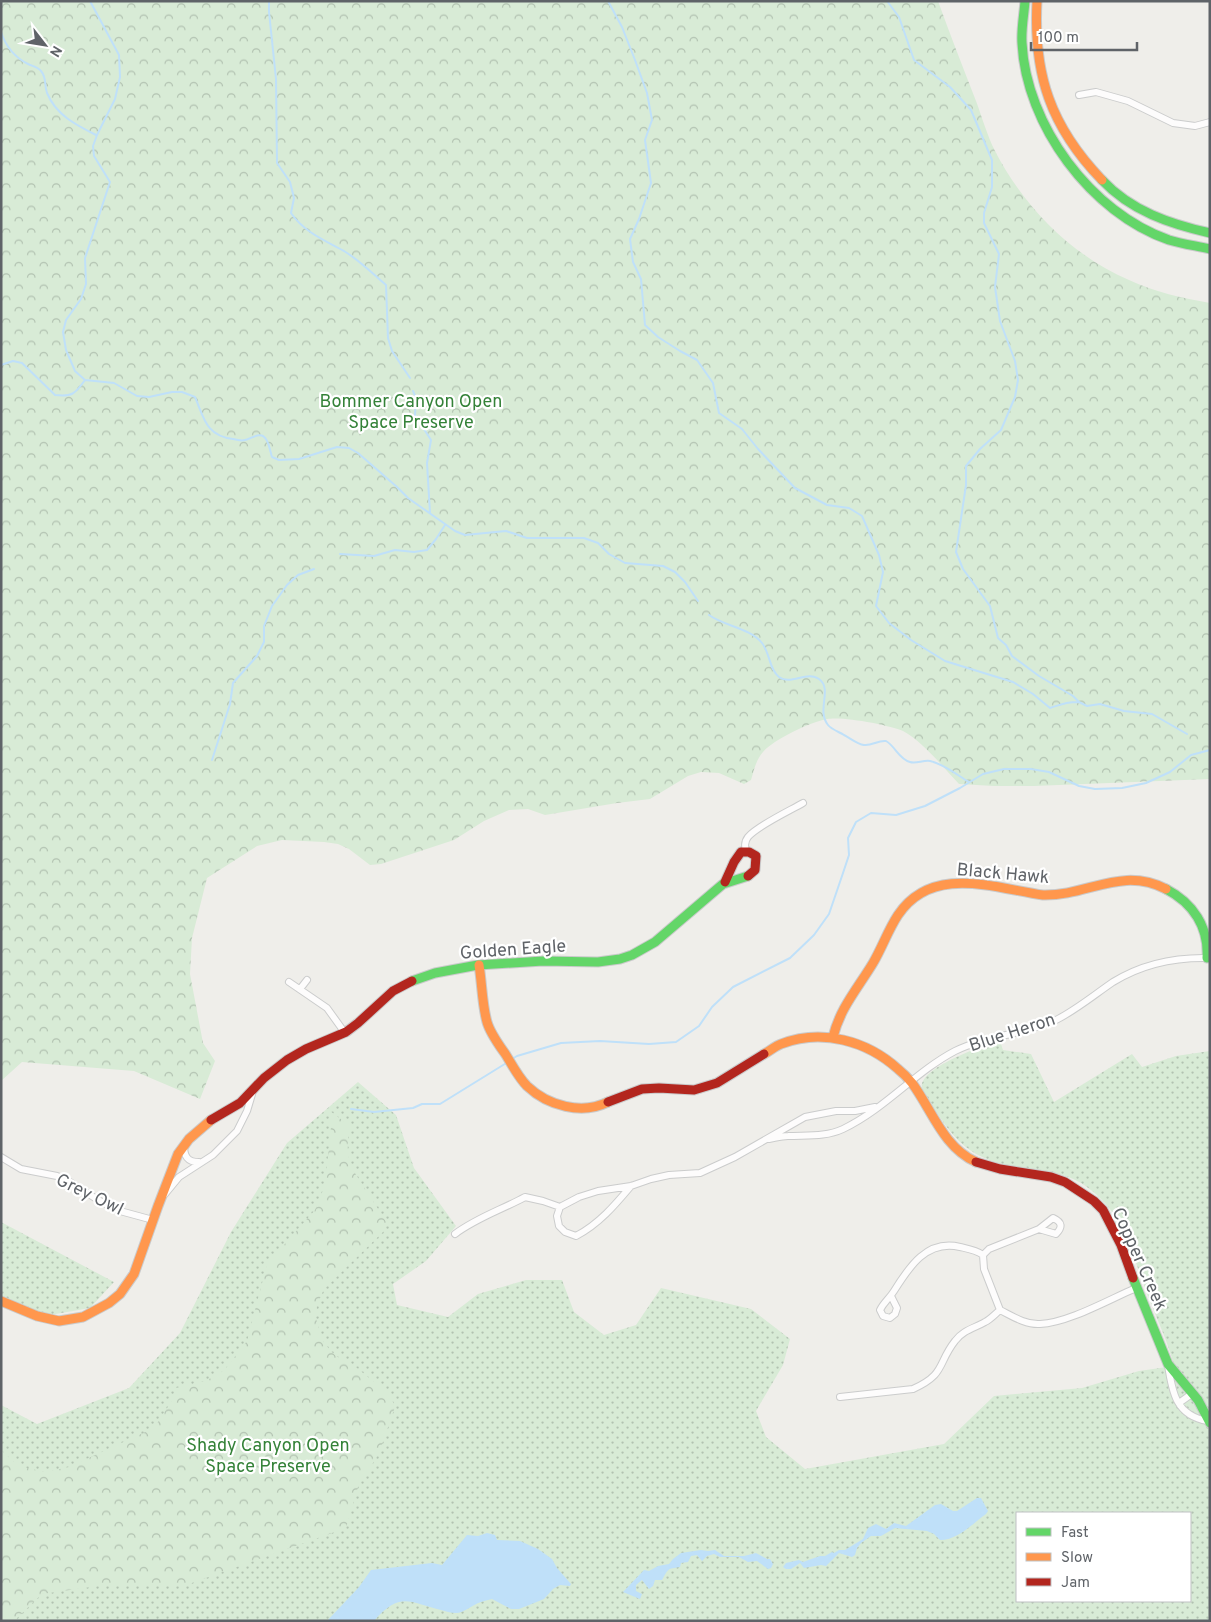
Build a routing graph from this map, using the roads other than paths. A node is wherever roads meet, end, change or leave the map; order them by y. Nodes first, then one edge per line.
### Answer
1 (1025, 1) edge
2 (1037, 1) edge
3 (1079, 94) dead end
4 (1210, 122) edge
5 (1210, 233) edge
6 (1210, 249) edge
7 (803, 803) dead end
8 (746, 852) junction
9 (725, 882) junction
10 (1208, 958) edge
11 (479, 965) junction
12 (307, 980) dead end
13 (289, 982) dead end
14 (300, 989) junction
15 (345, 1033) junction
16 (833, 1037) junction
17 (911, 1081) junction
18 (254, 1088) junction
19 (879, 1107) junction
20 (769, 1139) junction
21 (184, 1145) junction
22 (1, 1157) edge
23 (202, 1162) junction
24 (631, 1186) junction
25 (162, 1196) junction
26 (560, 1207) junction
27 (153, 1220) junction
28 (1040, 1229) dead end
29 (455, 1234) dead end
30 (983, 1255) junction
31 (1136, 1288) junction
32 (891, 1296) dead end
33 (1, 1301) edge
34 (1000, 1310) junction
35 (1168, 1364) junction
36 (1193, 1393) junction
37 (840, 1397) dead end
38 (1179, 1403) junction
39 (1209, 1422) edge

1 - 6 street
2 - 5 street
3 - 4 street
7 - 8 street
8 - 9 street, Golden Eagle
8 - 9 street, Golden Eagle
9 - 11 street, Golden Eagle
10 - 16 street, Black Hawk
10 - 17 street, Blue Heron
11 - 15 street, Golden Eagle
11 - 16 street, Copper Creek
12 - 14 street
13 - 14 street
14 - 15 street
15 - 18 street, Golden Eagle
16 - 17 street, Copper Creek
17 - 19 street, Blue Heron
17 - 31 street, Copper Creek
18 - 21 street, Golden Eagle
18 - 23 street, Golden Eagle
19 - 20 street, Blue Heron
19 - 20 street, Blue Heron
20 - 24 street, Blue Heron
21 - 23 street
21 - 25 street, Golden Eagle
22 - 27 street, Grey Owl
23 - 25 street, Golden Eagle
24 - 26 street, Blue Heron
24 - 26 street
25 - 27 street, Golden Eagle
26 - 29 street
27 - 33 street, Golden Eagle
28 - 30 street
30 - 32 street
30 - 34 street
31 - 34 street
31 - 35 street, Copper Creek
34 - 37 street
35 - 36 street, Copper Creek
35 - 38 street, Copper Creek
36 - 38 street
36 - 39 street, Copper Creek
38 - 39 street, Copper Creek

